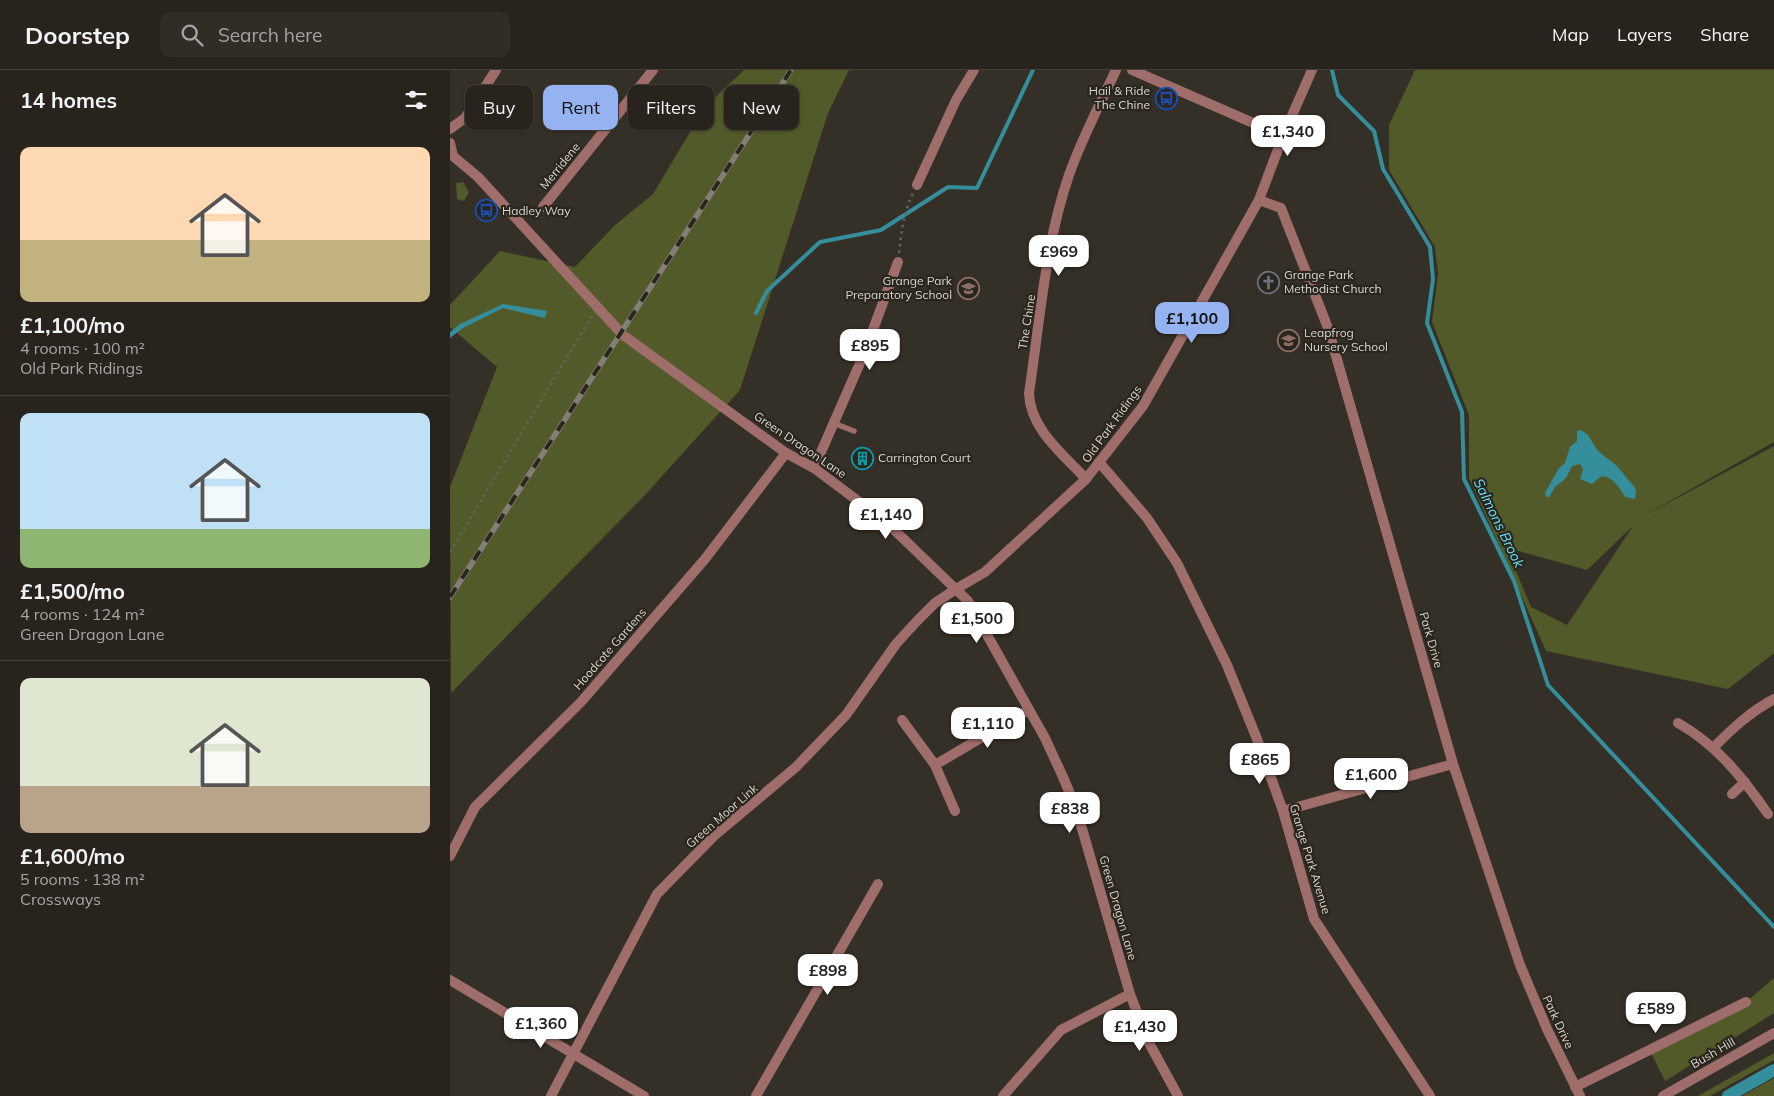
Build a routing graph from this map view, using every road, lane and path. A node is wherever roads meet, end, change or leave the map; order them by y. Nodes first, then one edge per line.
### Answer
1 (496, 70) edge
2 (653, 70) edge
3 (974, 70) edge
4 (1116, 70) edge
5 (1132, 70) edge
6 (1312, 70) edge
7 (450, 130) edge
8 (1283, 136) junction
9 (450, 143) edge
10 (452, 158) edge
11 (917, 185) dead end
12 (1259, 200) junction
13 (908, 204) dead end
14 (543, 207) dead end
15 (898, 262) joint
16 (598, 306) junction
17 (833, 423) junction
18 (854, 431) dead end
19 (786, 453) junction
20 (1100, 462) junction
21 (814, 468) junction
22 (1086, 479) junction
23 (450, 552) edge
24 (956, 589) junction
25 (1774, 699) edge
26 (1028, 710) junction
27 (902, 720) dead end
28 (1678, 723) dead end
29 (1714, 748) junction
30 (1453, 764) junction
31 (935, 766) junction
32 (1745, 782) junction
33 (1732, 794) dead end
34 (955, 811) dead end
35 (1283, 811) junction
36 (1768, 814) dead end
37 (450, 856) edge
38 (878, 884) dead end
39 (450, 980) edge
40 (1130, 994) junction
41 (1746, 1002) dead end
42 (1774, 1033) edge
43 (574, 1054) junction
44 (1577, 1091) edge
45 (551, 1096) edge
46 (644, 1096) edge
47 (756, 1096) edge
48 (1003, 1096) edge
49 (1178, 1096) edge
50 (1430, 1096) edge
51 (1664, 1096) edge

1 - 7 street
2 - 14 street, Merridene
3 - 11 street
4 - 22 street, The Chine
5 - 8 street
6 - 8 street, Old Park Ridings
8 - 12 street, Old Park Ridings
9 - 10 street, Green Dragon Lane
10 - 16 street, Green Dragon Lane
12 - 20 street, Old Park Ridings
12 - 30 street, Park Drive
13 - 15 path
15 - 17 street
16 - 19 street, Green Dragon Lane
16 - 23 path
17 - 18 lane
17 - 21 street
19 - 21 street, Green Dragon Lane
19 - 37 street, Hoodcote Gardens
20 - 22 street, Old Park Ridings
20 - 35 street, Grange Park Avenue
21 - 24 street, Green Dragon Lane
22 - 24 street, Old Park Ridings
24 - 26 street, Green Dragon Lane
24 - 43 street, Green Moor Link
25 - 29 street
26 - 31 street
26 - 40 street, Green Dragon Lane
27 - 31 street
28 - 29 street
29 - 32 street
30 - 35 street
30 - 44 street, Park Drive
31 - 34 street
32 - 33 street
32 - 36 street
35 - 50 street, Grange Park Avenue
38 - 47 street
39 - 43 street
40 - 48 street
40 - 49 street, Green Dragon Lane
41 - 44 street
42 - 51 street, Bush Hill
43 - 45 street, Green Moor Link
43 - 46 street

